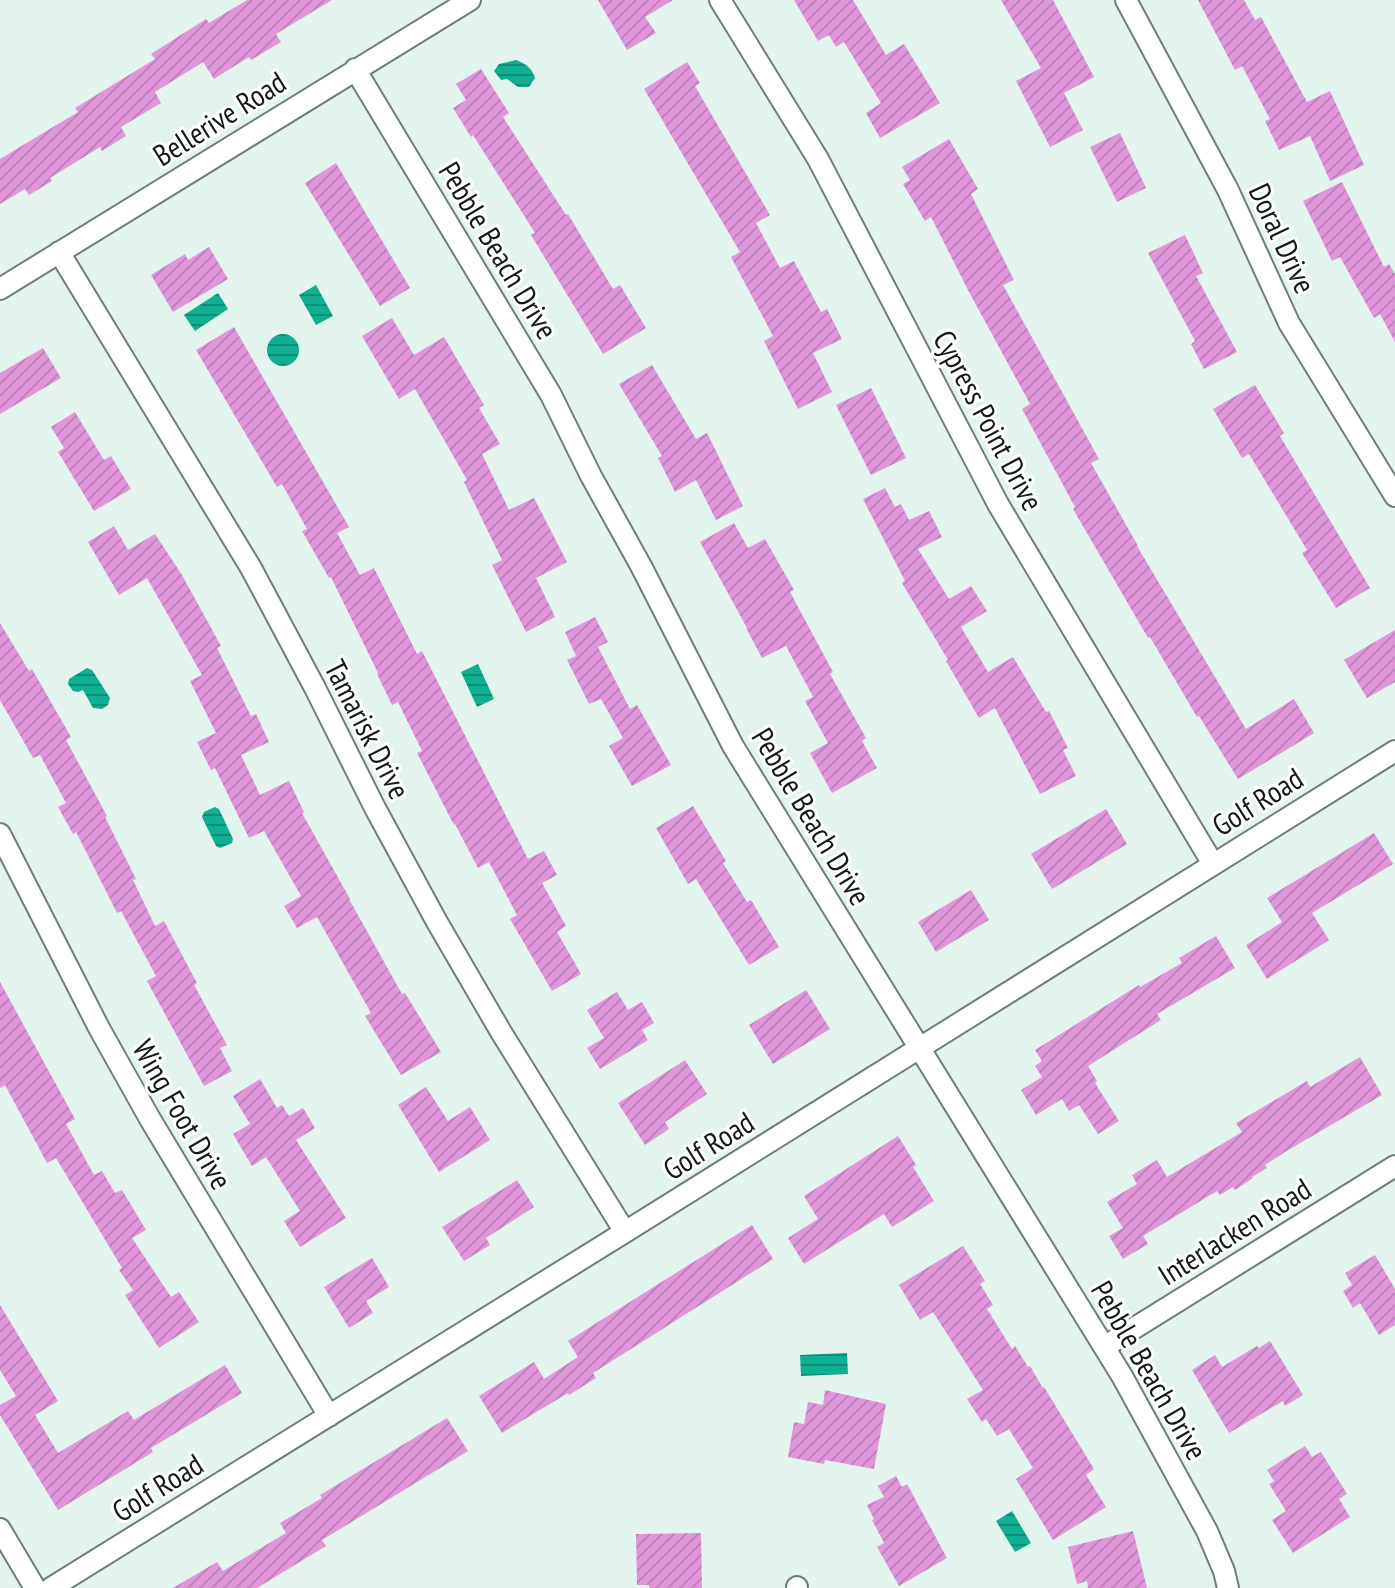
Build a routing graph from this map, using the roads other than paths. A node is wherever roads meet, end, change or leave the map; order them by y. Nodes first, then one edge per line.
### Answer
1 (470, 0) edge
2 (720, 0) edge
3 (1126, 0) edge
4 (355, 69) junction
5 (59, 252) junction
6 (0, 289) edge
7 (1395, 496) edge
8 (1395, 751) edge
9 (0, 834) edge
10 (1213, 864) junction
11 (919, 1048) junction
12 (1395, 1166) edge
13 (625, 1232) junction
14 (1104, 1347) junction
15 (329, 1416) junction
16 (0, 1529) edge
17 (35, 1588) edge
18 (51, 1588) edge
19 (1228, 1588) edge

1 - 4 street, Bellerive Road
2 - 10 street, Cypress Point Drive
3 - 7 street, Doral Drive
4 - 5 street, Bellerive Road
4 - 11 street, Pebble Beach Drive
5 - 6 street, Bellerive Road
5 - 13 street, Tamarisk Drive
8 - 10 street, Golf Road
9 - 15 street, Wing Foot Drive
10 - 11 street, Golf Road
11 - 13 street, Golf Road
11 - 14 street, Pebble Beach Drive
12 - 14 street, Interlacken Road
13 - 15 street, Golf Road
14 - 19 street, Pebble Beach Drive
15 - 18 street, Golf Road
16 - 17 street

